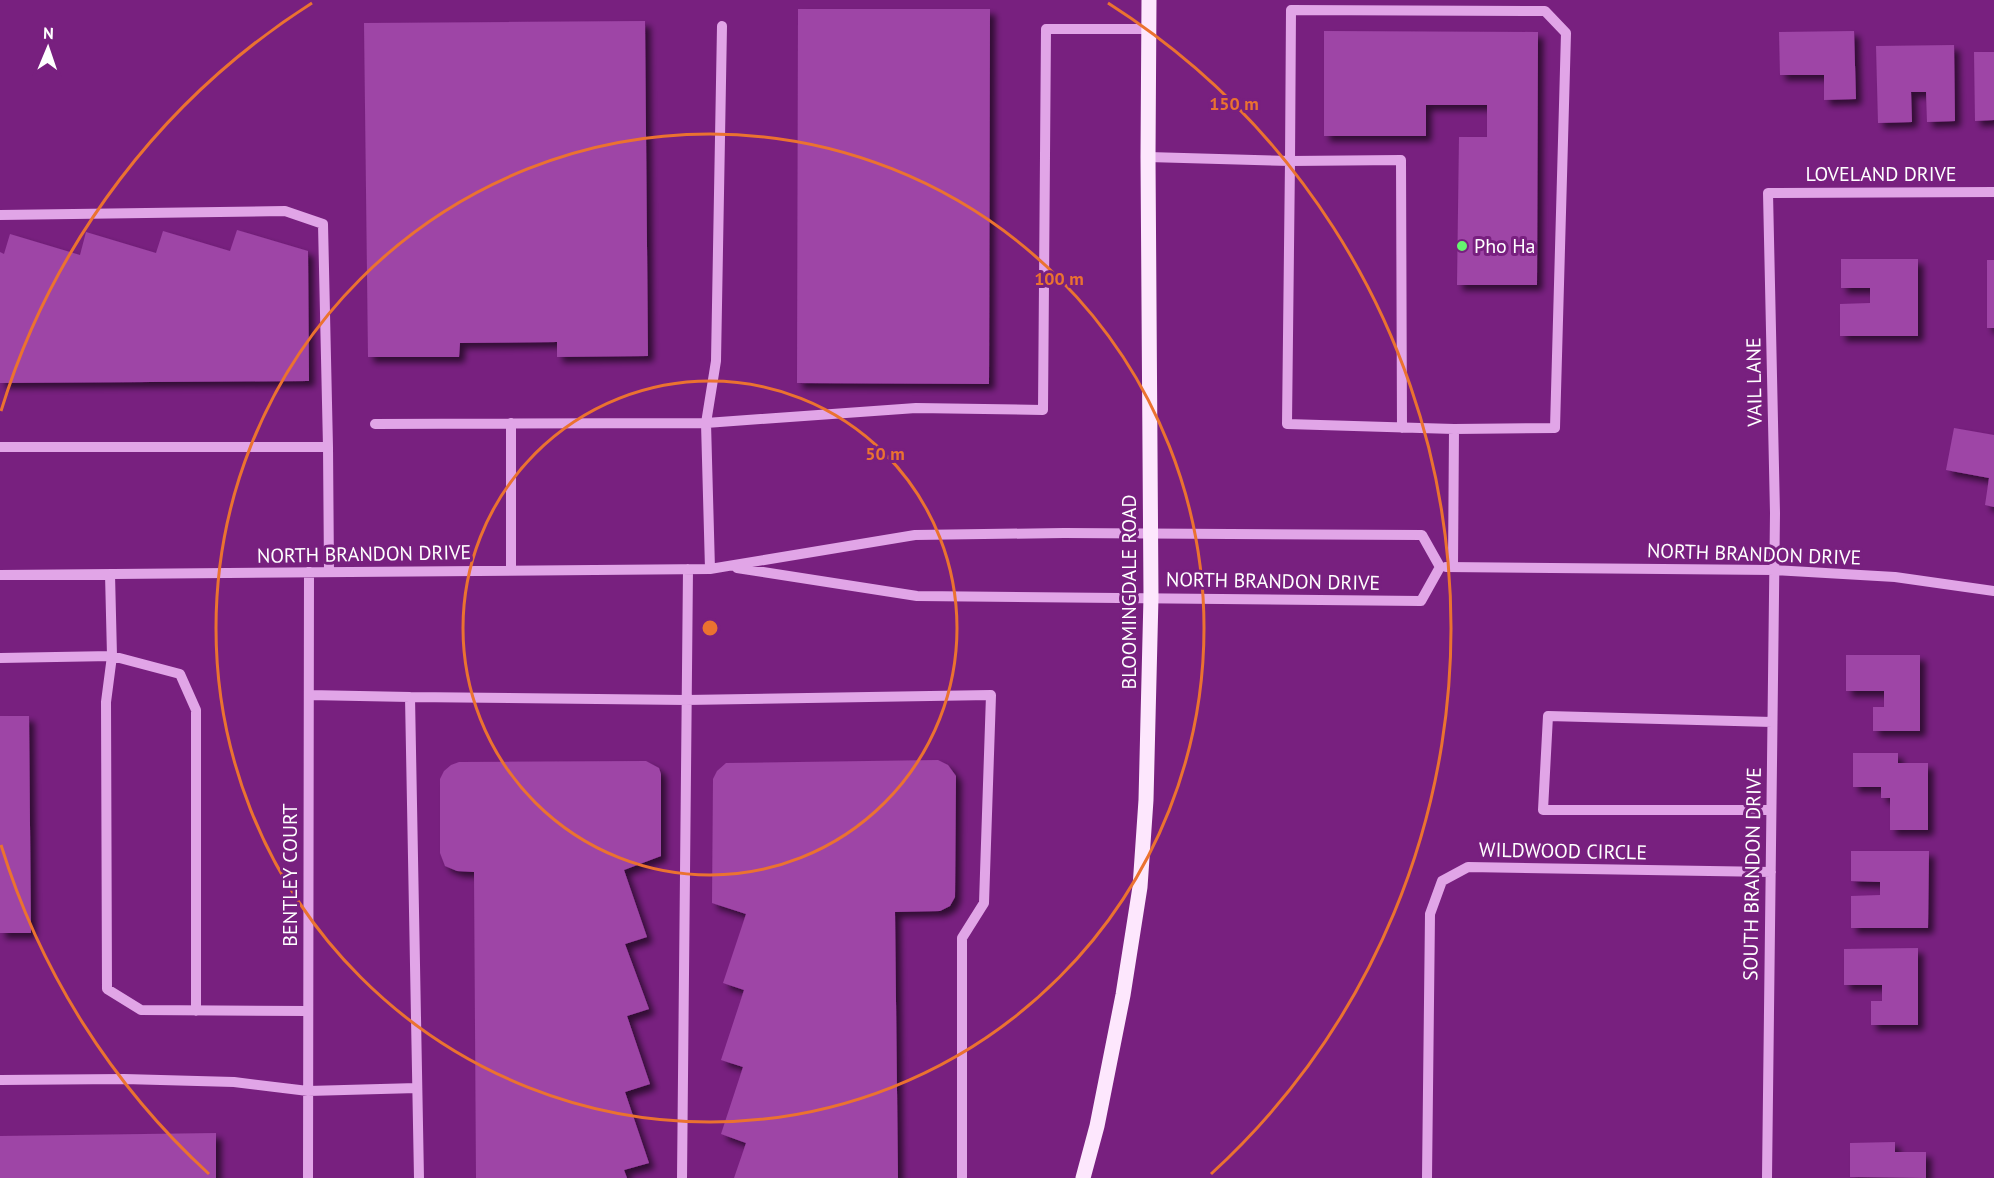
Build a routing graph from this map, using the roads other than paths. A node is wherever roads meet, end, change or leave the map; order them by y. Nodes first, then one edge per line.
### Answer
1 (1149, 0) edge
2 (722, 26) dead end
3 (1148, 28) junction
4 (1148, 157) junction
5 (1290, 161) junction
6 (1994, 192) edge
7 (1768, 193) joint
8 (0, 215) edge
9 (511, 423) junction
10 (706, 423) junction
11 (375, 424) dead end
12 (1402, 428) junction
13 (1454, 429) junction
14 (0, 447) edge
15 (328, 447) junction
16 (1150, 533) junction
17 (728, 567) junction
18 (1440, 567) junction
19 (1453, 567) junction
20 (688, 569) junction
21 (710, 569) junction
22 (511, 570) junction
23 (1773, 570) junction
24 (309, 572) junction
25 (329, 572) junction
26 (110, 574) junction
27 (0, 575) edge
28 (1994, 591) edge
29 (1151, 597) junction
30 (112, 656) junction
31 (0, 658) edge
32 (309, 695) junction
33 (410, 697) junction
34 (686, 700) junction
35 (1772, 722) junction
36 (1771, 810) junction
37 (1771, 872) junction
38 (196, 1011) junction
39 (308, 1011) junction
40 (0, 1080) edge
41 (417, 1088) junction
42 (308, 1091) junction
43 (308, 1178) edge
44 (419, 1178) edge
45 (682, 1178) edge
46 (962, 1178) edge
47 (1083, 1178) edge
48 (1427, 1178) edge
49 (1767, 1178) edge

1 - 3 main road, BLOOMINGDALE ROAD
2 - 10 street
3 - 4 main road, BLOOMINGDALE ROAD
3 - 10 street
4 - 5 street
4 - 16 main road, BLOOMINGDALE ROAD
5 - 12 street
5 - 12 street
5 - 13 street
6 - 7 street, LOVELAND DRIVE
7 - 23 street, VAIL LANE
8 - 15 street
9 - 10 street
9 - 11 street
9 - 22 street
10 - 21 street
12 - 13 street
13 - 19 street
14 - 15 street
15 - 25 street
16 - 17 street, NORTH BRANDON DRIVE
16 - 18 street, NORTH BRANDON DRIVE
16 - 29 main road, BLOOMINGDALE ROAD
17 - 21 street, NORTH BRANDON DRIVE
17 - 29 street, NORTH BRANDON DRIVE
18 - 19 street, NORTH BRANDON DRIVE
18 - 29 street, NORTH BRANDON DRIVE
19 - 23 street, NORTH BRANDON DRIVE
20 - 21 street, NORTH BRANDON DRIVE
20 - 22 street, NORTH BRANDON DRIVE
20 - 34 street
22 - 25 street, NORTH BRANDON DRIVE
23 - 28 street, NORTH BRANDON DRIVE
23 - 35 street, SOUTH BRANDON DRIVE
24 - 25 street, NORTH BRANDON DRIVE
24 - 26 street, NORTH BRANDON DRIVE
24 - 32 street, BENTLEY COURT
26 - 27 street, NORTH BRANDON DRIVE
26 - 30 street
29 - 47 main road, BLOOMINGDALE ROAD
30 - 31 street
30 - 38 street
30 - 38 street
32 - 33 street
32 - 39 street, BENTLEY COURT
33 - 34 street
33 - 41 street
34 - 45 street
34 - 46 street
35 - 36 street, SOUTH BRANDON DRIVE
35 - 36 street
36 - 37 street, SOUTH BRANDON DRIVE
37 - 48 street, WILDWOOD CIRCLE
37 - 49 street, SOUTH BRANDON DRIVE
38 - 39 street
39 - 42 street, BENTLEY COURT
40 - 42 street
41 - 42 street
41 - 44 street
42 - 43 street, BENTLEY COURT

